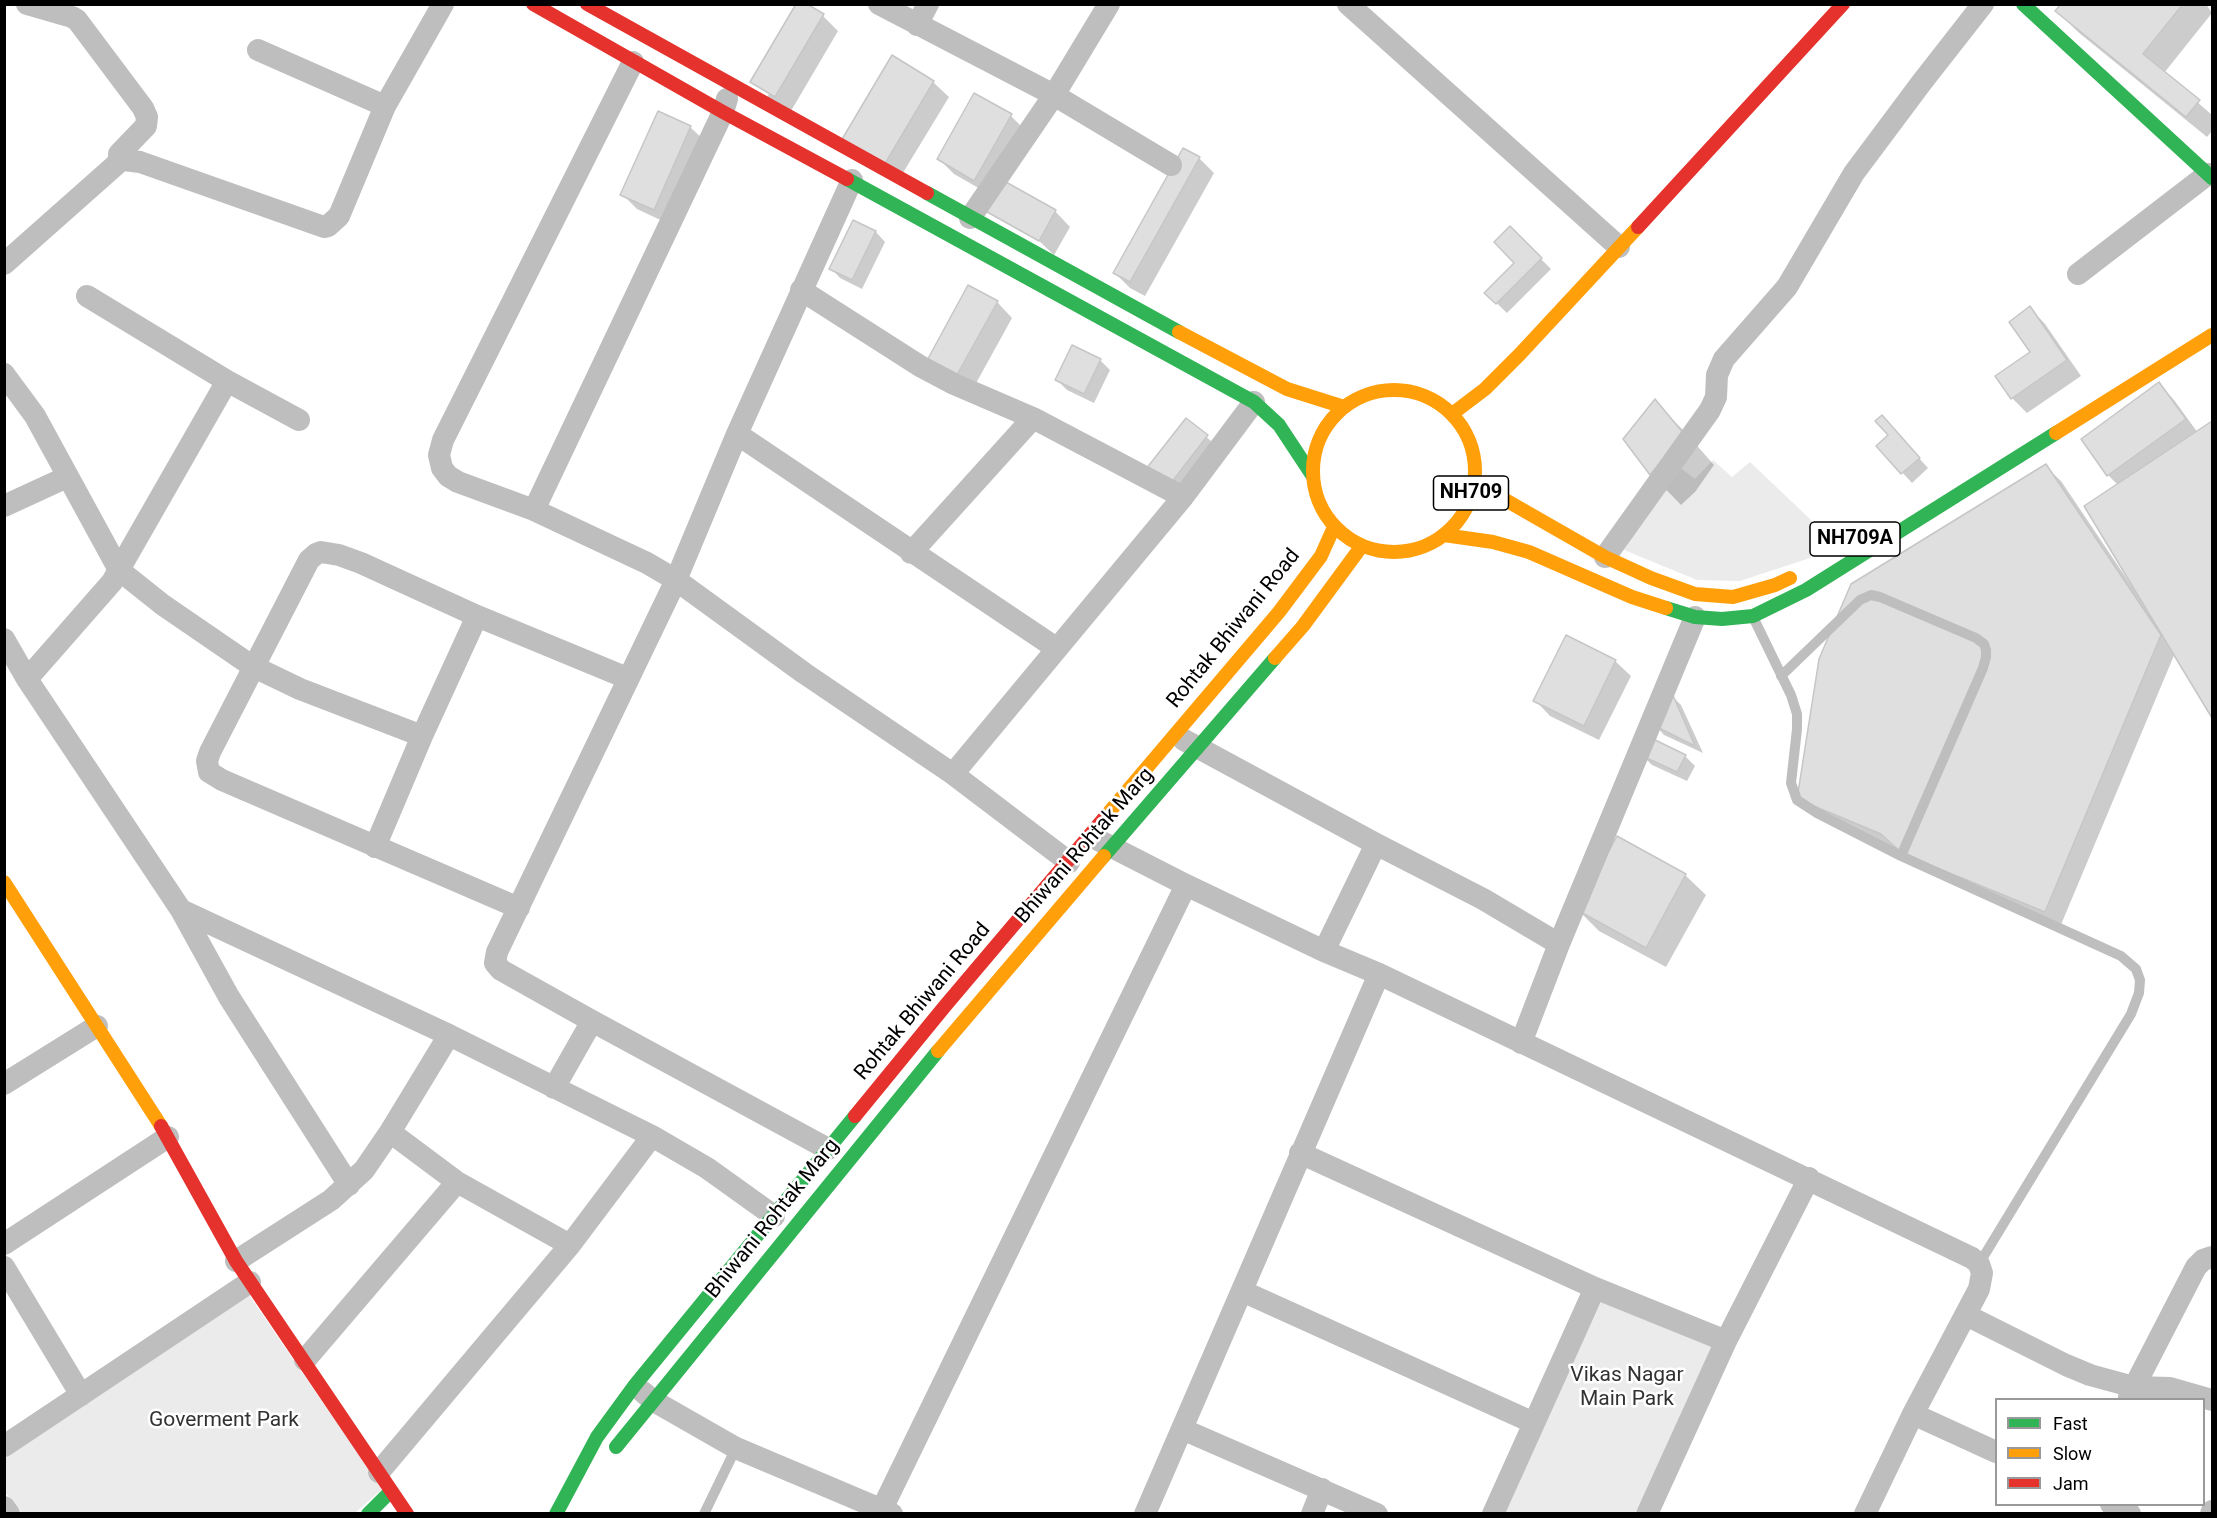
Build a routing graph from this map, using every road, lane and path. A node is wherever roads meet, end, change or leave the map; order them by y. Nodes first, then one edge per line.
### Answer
1 (27, 4) edge
2 (443, 4) edge
3 (533, 4) edge
4 (879, 4) edge
5 (928, 4) edge
6 (1109, 4) edge
7 (1348, 4) edge
8 (1843, 4) edge
9 (1983, 4) edge
10 (2023, 4) edge
11 (589, 5) edge
12 (916, 25) junction
13 (258, 50) dead end
14 (633, 62) junction
15 (732, 84) junction
16 (1054, 95) junction
17 (385, 106) junction
18 (723, 112) junction
19 (119, 162) junction
20 (1171, 165) dead end
21 (2210, 176) edge
22 (852, 180) junction
23 (970, 218) junction
24 (1619, 247) junction
25 (4, 264) edge
26 (2078, 274) dead end
27 (801, 290) junction
28 (87, 296) dead end
29 (2212, 335) edge
30 (4, 374) edge
31 (227, 381) junction
32 (1254, 402) junction
33 (1344, 407) junction
34 (1452, 414) junction
35 (1033, 418) junction
36 (299, 420) dead end
37 (737, 434) junction
38 (1312, 475) junction
39 (67, 477) junction
40 (1474, 482) junction
41 (1183, 497) junction
42 (4, 506) edge
43 (534, 510) junction
44 (1334, 527) junction
45 (1444, 535) junction
46 (1361, 547) junction
47 (911, 553) junction
48 (1605, 557) junction
49 (119, 570) junction
50 (1804, 571) dead end
51 (676, 580) junction
52 (477, 616) junction
53 (1753, 616) junction
54 (1695, 617) junction
55 (4, 639) edge
56 (1056, 648) junction
57 (252, 666) junction
58 (1781, 676) junction
59 (627, 678) junction
60 (27, 679) junction
61 (1174, 735) junction
62 (422, 736) junction
63 (1197, 747) junction
64 (953, 774) junction
65 (1091, 836) junction
66 (1376, 844) junction
67 (375, 847) junction
68 (1111, 847) junction
69 (1901, 856) junction
70 (1069, 862) junction
71 (4, 882) edge
72 (1186, 885) junction
73 (519, 908) junction
74 (182, 910) junction
75 (14, 916) edge
76 (1559, 944) junction
77 (1324, 951) junction
78 (1379, 974) junction
79 (592, 1021) junction
80 (97, 1026) junction
81 (449, 1035) junction
82 (1521, 1043) junction
83 (4, 1083) edge
84 (554, 1088) junction
85 (390, 1132) junction
86 (652, 1136) junction
87 (168, 1137) junction
88 (828, 1149) junction
89 (1300, 1153) junction
90 (1809, 1178) junction
91 (457, 1182) junction
92 (349, 1185) junction
93 (774, 1216) junction
94 (4, 1244) edge
95 (570, 1245) junction
96 (2212, 1257) edge
97 (236, 1261) junction
98 (1979, 1264) junction
99 (4, 1267) edge
100 (250, 1282) junction
101 (1595, 1288) junction
102 (1242, 1291) junction
103 (1966, 1315) junction
104 (1726, 1341) junction
105 (305, 1360) junction
106 (635, 1385) junction
107 (2131, 1393) edge
108 (81, 1395) junction
109 (652, 1400) junction
110 (2212, 1400) edge
111 (1913, 1414) junction
112 (1534, 1423) junction
113 (1182, 1429) junction
114 (4, 1446) edge
115 (736, 1448) junction
116 (1995, 1452) edge
117 (608, 1458) dead end
118 (385, 1481) junction
119 (1322, 1489) junction
120 (2115, 1506) edge
121 (4, 1507) edge
122 (887, 1511) edge
123 (9, 1514) edge
124 (368, 1514) edge
125 (407, 1514) edge
126 (556, 1514) edge
127 (704, 1514) edge
128 (1144, 1514) edge
129 (1312, 1514) edge
130 (1377, 1514) edge
131 (1493, 1514) edge
132 (1647, 1514) edge
133 (1865, 1514) edge
134 (2130, 1514) edge

1 - 19 street
2 - 17 street
3 - 14 main road
4 - 12 street
5 - 12 street
6 - 16 street
7 - 24 street
8 - 24 main road
9 - 48 street
10 - 21 main road
11 - 15 main road
12 - 16 street
13 - 17 street
14 - 18 main road
14 - 43 street
15 - 18 street
15 - 23 main road
16 - 20 street
16 - 23 street
17 - 19 street
18 - 22 main road
18 - 43 street
19 - 25 street
21 - 26 street
22 - 27 street
22 - 32 main road
23 - 33 main road
24 - 34 main road
27 - 35 street
27 - 37 street
28 - 31 street
29 - 53 main road, NH709A
30 - 39 street
31 - 36 street
31 - 49 street
32 - 38 main road
32 - 41 street
33 - 34 main road, NH709
33 - 38 main road, NH709
34 - 40 main road, NH709
35 - 41 street
35 - 47 street
37 - 47 street
37 - 51 street
38 - 44 main road, NH709
39 - 42 street
39 - 49 street
40 - 45 main road, NH709
40 - 48 main road, NH709A
41 - 56 street
43 - 51 street
44 - 46 main road, NH709
44 - 61 main road, Rohtak Bhiwani Road
45 - 46 main road, NH709
45 - 54 main road, NH709A
46 - 63 main road, Bhiwani Rohtak Marg
47 - 56 street
48 - 50 main road, NH709A
49 - 57 street
49 - 60 street
51 - 59 street
51 - 64 street
52 - 57 street
52 - 59 street
52 - 62 street
53 - 54 main road, NH709A
53 - 58 lane
54 - 76 street
55 - 60 street
56 - 64 street
57 - 62 street
57 - 67 street
58 - 69 lane
58 - 69 lane
59 - 73 street
60 - 74 street
61 - 63 street
61 - 65 main road, Rohtak Bhiwani Road
62 - 67 street
63 - 66 street
63 - 68 main road, Bhiwani Rohtak Marg
64 - 70 street
65 - 68 street
65 - 70 main road, Rohtak Bhiwani Road
66 - 76 street
66 - 77 street
67 - 73 street
68 - 72 street
68 - 109 main road, Bhiwani Rohtak Marg
69 - 98 lane
70 - 88 main road, Rohtak Bhiwani Road
71 - 75 main road
72 - 77 street
72 - 122 street
73 - 79 street
74 - 81 street
74 - 92 street
75 - 80 main road
76 - 82 street
77 - 78 street
78 - 82 street
78 - 89 street
79 - 84 street
79 - 88 street
80 - 83 street
80 - 87 main road
81 - 84 street
81 - 85 street
82 - 90 street
84 - 86 street
85 - 91 street
85 - 92 street
86 - 93 street
86 - 95 street
87 - 94 street
87 - 97 main road
88 - 93 main road, Rohtak Bhiwani Road
89 - 101 street
89 - 102 street
90 - 98 street
90 - 104 street
91 - 95 street
91 - 105 street
92 - 97 street
93 - 106 main road, Rohtak Bhiwani Road
95 - 118 street
96 - 107 street
97 - 100 main road
98 - 103 street
99 - 108 street
100 - 105 main road
100 - 108 street
101 - 104 street
101 - 112 street
102 - 112 street
102 - 113 street
103 - 107 street
103 - 111 street
104 - 132 street
105 - 118 main road
106 - 109 street
106 - 126 main road, Rohtak Bhiwani Road
107 - 110 street
108 - 114 street
109 - 115 street
109 - 117 main road, Bhiwani Rohtak Marg
111 - 116 street
111 - 133 street
112 - 131 street
113 - 119 street
113 - 128 street
115 - 122 street
115 - 127 lane
118 - 124 main road
118 - 125 main road
119 - 129 street
119 - 130 street
120 - 134 street
121 - 123 street

